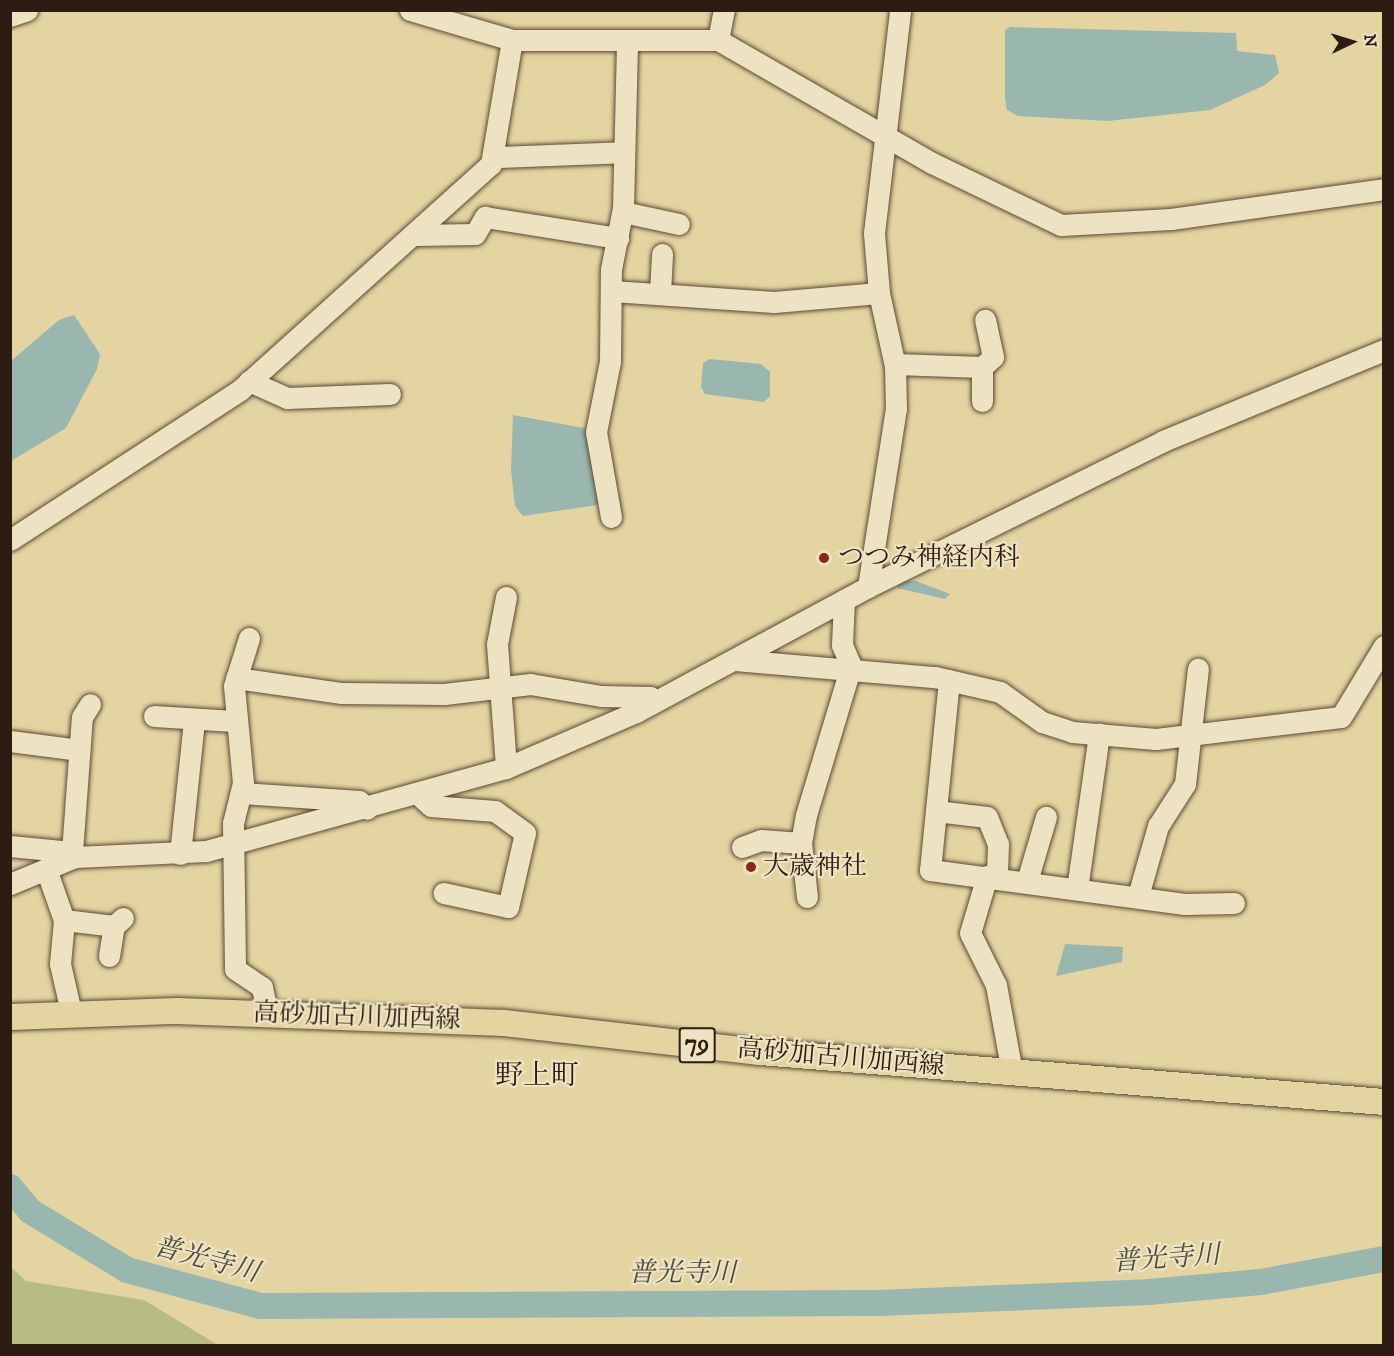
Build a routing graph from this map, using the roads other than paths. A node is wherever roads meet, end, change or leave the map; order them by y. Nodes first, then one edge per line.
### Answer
1 (27, 10) edge
2 (410, 10) edge
3 (724, 10) edge
4 (900, 10) edge
5 (10, 16) edge
6 (512, 40) junction
7 (717, 40) junction
8 (627, 42) junction
9 (886, 136) junction
10 (624, 152) junction
11 (496, 157) junction
12 (1383, 189) edge
13 (623, 212) junction
14 (679, 224) dead end
15 (416, 235) junction
16 (618, 238) junction
17 (662, 254) dead end
18 (612, 291) junction
19 (660, 293) junction
20 (879, 293) junction
21 (985, 320) dead end
22 (1383, 350) edge
23 (895, 364) junction
24 (982, 367) junction
25 (249, 381) junction
26 (390, 394) dead end
27 (982, 401) dead end
28 (611, 517) dead end
29 (10, 540) edge
30 (868, 587) junction
31 (506, 597) dead end
32 (844, 600) junction
33 (249, 638) dead end
34 (1383, 646) edge
35 (735, 660) junction
36 (850, 669) junction
37 (1198, 669) dead end
38 (236, 678) junction
39 (949, 680) junction
40 (499, 688) junction
41 (654, 702) junction
42 (90, 704) dead end
43 (154, 716) dead end
44 (194, 720) junction
45 (234, 721) junction
46 (1099, 734) junction
47 (1194, 735) junction
48 (10, 741) edge
49 (80, 750) junction
50 (506, 768) junction
51 (242, 794) junction
52 (419, 795) junction
53 (367, 809) junction
54 (936, 811) junction
55 (1046, 817) dead end
56 (801, 843) junction
57 (235, 844) junction
58 (10, 846) edge
59 (742, 847) dead end
60 (180, 854) junction
61 (73, 855) junction
62 (46, 869) junction
63 (992, 876) junction
64 (1027, 881) junction
65 (10, 884) edge
66 (1077, 889) junction
67 (444, 893) dead end
68 (1138, 896) junction
69 (807, 897) dead end
70 (1234, 903) dead end
71 (64, 920) junction
72 (109, 956) dead end
73 (71, 1012) junction
74 (267, 1013) junction
75 (10, 1017) edge
76 (1012, 1072) junction
77 (1383, 1102) edge

1 - 5 street
2 - 6 street
3 - 7 street
4 - 9 street
6 - 8 street
6 - 11 street
7 - 8 street
7 - 9 street
8 - 10 street
9 - 12 street
9 - 20 street
10 - 11 street
10 - 13 street
11 - 15 street
13 - 14 street
13 - 16 street
15 - 16 street
15 - 25 street
16 - 18 street
17 - 19 street
18 - 19 street
18 - 28 street
19 - 20 street
20 - 23 street
21 - 24 street
22 - 30 street
23 - 24 street
23 - 30 street
24 - 27 street
25 - 26 street
25 - 29 street
30 - 32 street
31 - 40 street
32 - 35 street
32 - 36 street
33 - 38 street
34 - 47 street
35 - 36 street
35 - 41 street
36 - 39 street
36 - 56 street
37 - 47 street
38 - 40 street
38 - 45 street
39 - 46 street
39 - 54 street
40 - 41 street
40 - 50 street
41 - 50 street
42 - 49 street
43 - 44 street
44 - 45 street
44 - 60 street
45 - 51 street
46 - 47 street
46 - 66 street
47 - 68 street
48 - 49 street
49 - 61 street
50 - 52 street
51 - 53 street
51 - 57 street
52 - 53 street
52 - 67 street
53 - 57 street
54 - 63 street
54 - 63 street
55 - 64 street
56 - 59 street
56 - 69 street
57 - 60 street
57 - 74 street
58 - 61 street
60 - 61 street
61 - 62 street
62 - 65 street
62 - 71 street
63 - 64 street
63 - 76 street
64 - 66 street
66 - 68 street
68 - 70 street
71 - 72 street
71 - 73 street
73 - 74 main road, 高砂加古川加西線 / 79
73 - 75 main road, 高砂加古川加西線 / 79
74 - 76 main road, 高砂加古川加西線 / 79
76 - 77 main road, 高砂加古川加西線 / 79

